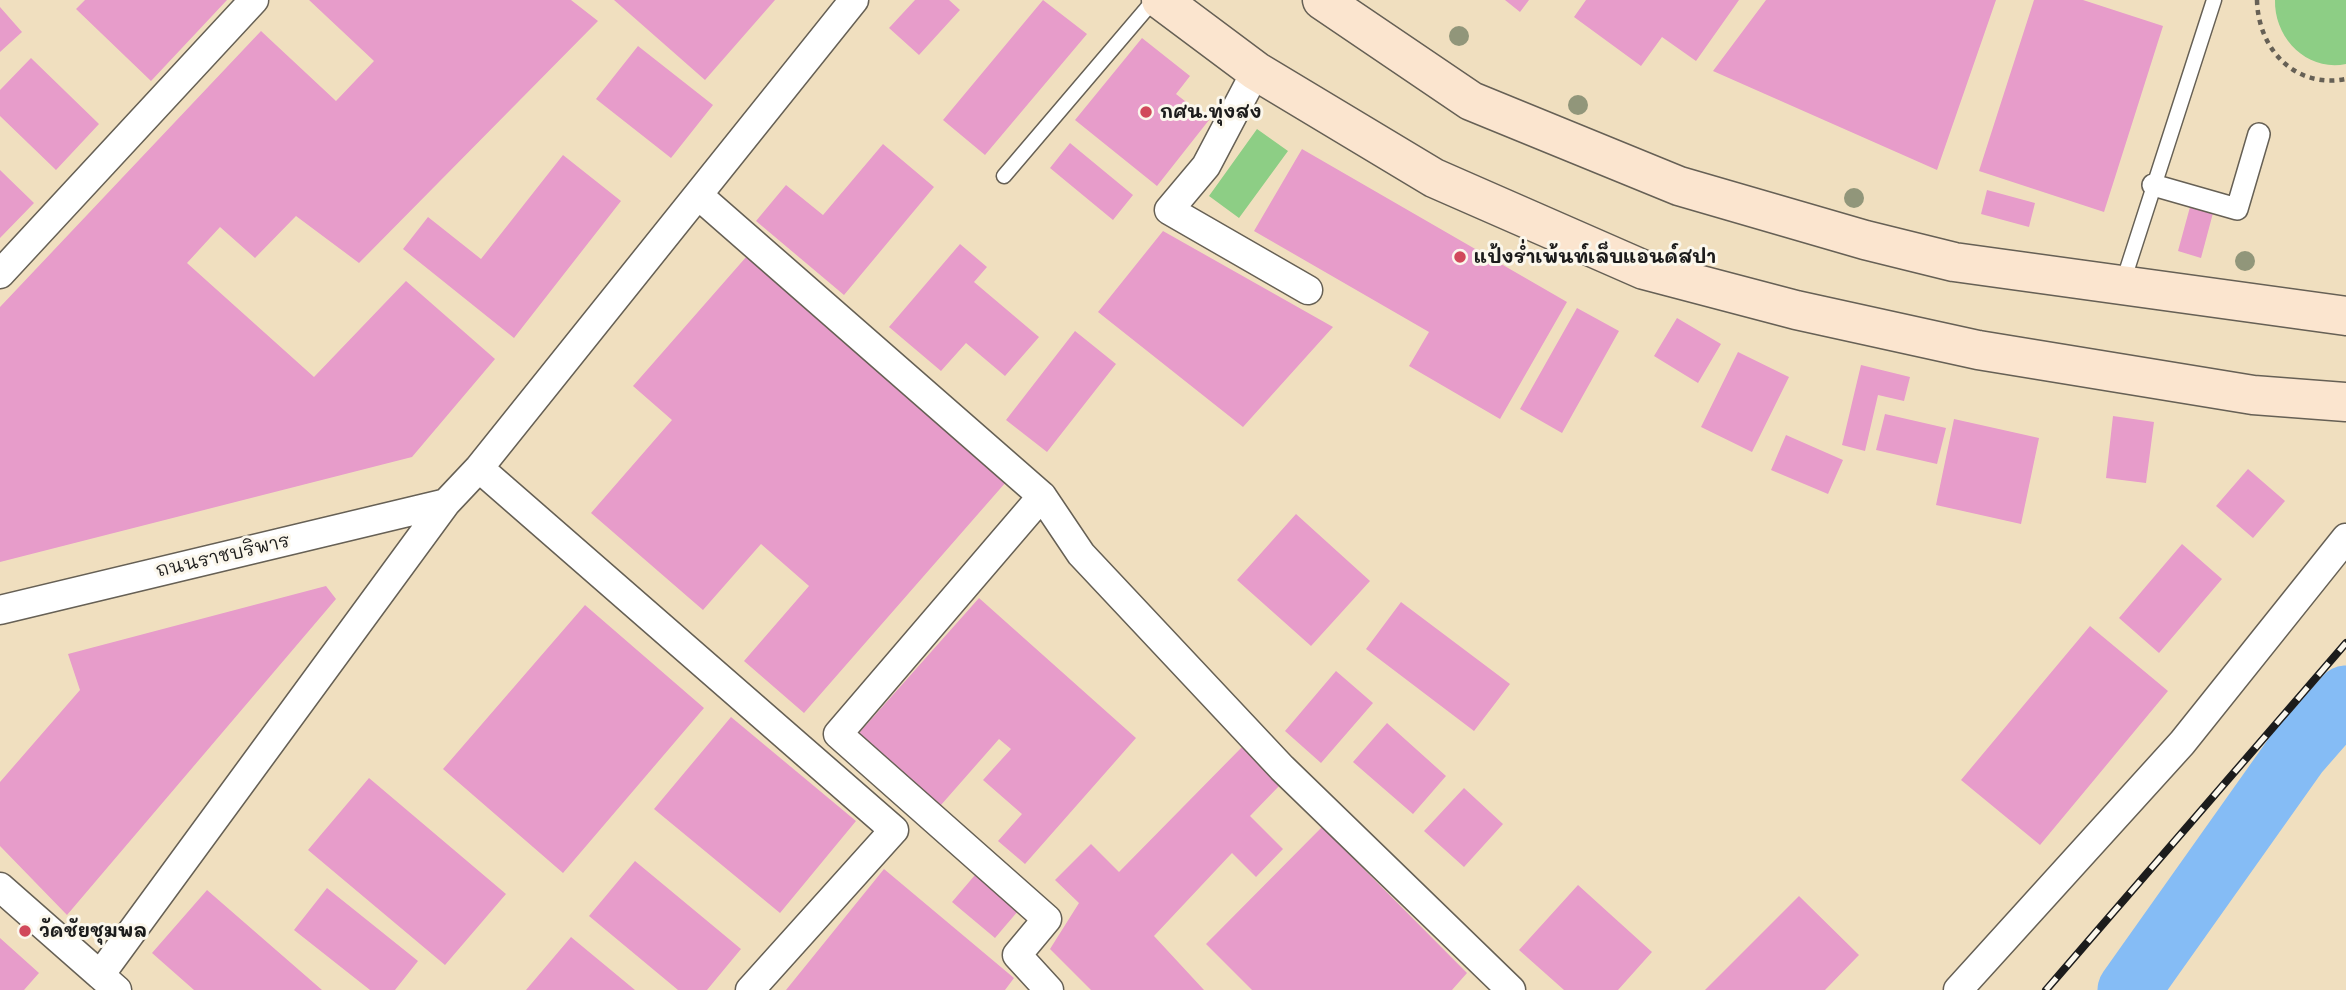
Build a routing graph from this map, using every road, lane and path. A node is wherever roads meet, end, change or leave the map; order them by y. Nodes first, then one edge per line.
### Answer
1 (254, 0) edge
2 (853, 0) edge
3 (1154, 0) edge
4 (1161, 0) edge
5 (1322, 0) edge
6 (2214, 0) edge
7 (2257, 0) edge
8 (1256, 71) junction
9 (2346, 79) edge
10 (2259, 134) dead end
11 (1004, 176) dead end
12 (2153, 185) junction
13 (698, 195) junction
14 (0, 274) edge
15 (2122, 284) junction
16 (1308, 290) dead end
17 (2346, 316) edge
18 (2346, 402) edge
19 (479, 468) junction
20 (1042, 496) junction
21 (446, 503) junction
22 (2346, 538) edge
23 (0, 610) edge
24 (0, 887) edge
25 (108, 982) edge
26 (750, 990) edge
27 (1049, 990) edge
28 (1511, 990) edge
29 (1958, 990) edge

1 - 14 street
2 - 13 street
3 - 11 lane
4 - 8 main road
5 - 15 main road
6 - 12 lane
7 - 9 path
8 - 16 street
8 - 18 main road
10 - 12 street
12 - 15 lane
13 - 19 street
13 - 20 street
15 - 17 main road
19 - 21 street
19 - 26 street
20 - 27 street
20 - 28 street
21 - 23 street, ถนนราชบริพาร
21 - 25 street
22 - 29 street
24 - 25 street

